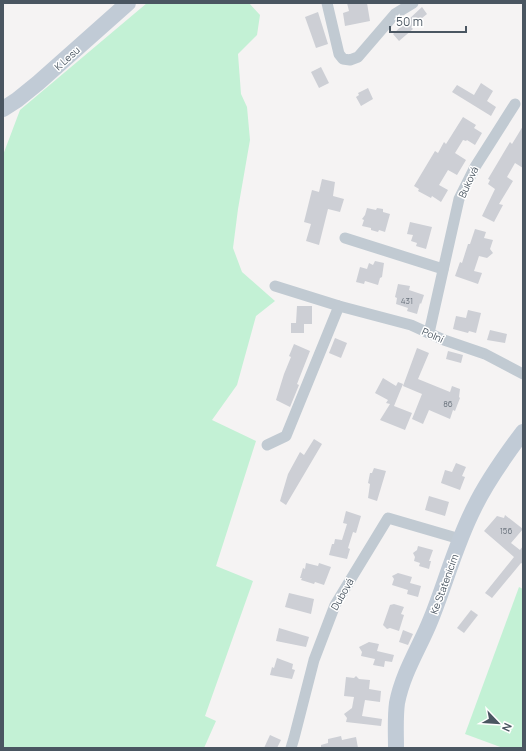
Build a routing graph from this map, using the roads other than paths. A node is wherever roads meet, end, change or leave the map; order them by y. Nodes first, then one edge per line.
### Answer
1 (128, 3) edge
2 (327, 3) edge
3 (413, 3) edge
4 (515, 104) dead end
5 (3, 109) edge
6 (345, 238) dead end
7 (443, 269) junction
8 (275, 286) dead end
9 (339, 306) junction
10 (428, 333) junction
11 (523, 374) edge
12 (523, 432) edge
13 (267, 445) dead end
14 (460, 539) junction
15 (291, 748) edge
16 (396, 748) edge

1 - 5 street, K Lesu
2 - 3 street
4 - 7 street, Buková
6 - 7 street
7 - 10 street, Buková
8 - 9 street, Polní
9 - 10 street, Polní
9 - 13 street
10 - 11 street, Polní
12 - 14 street, Ke Statenicím
14 - 15 street, Dubová
14 - 16 street, Ke Statenicím

